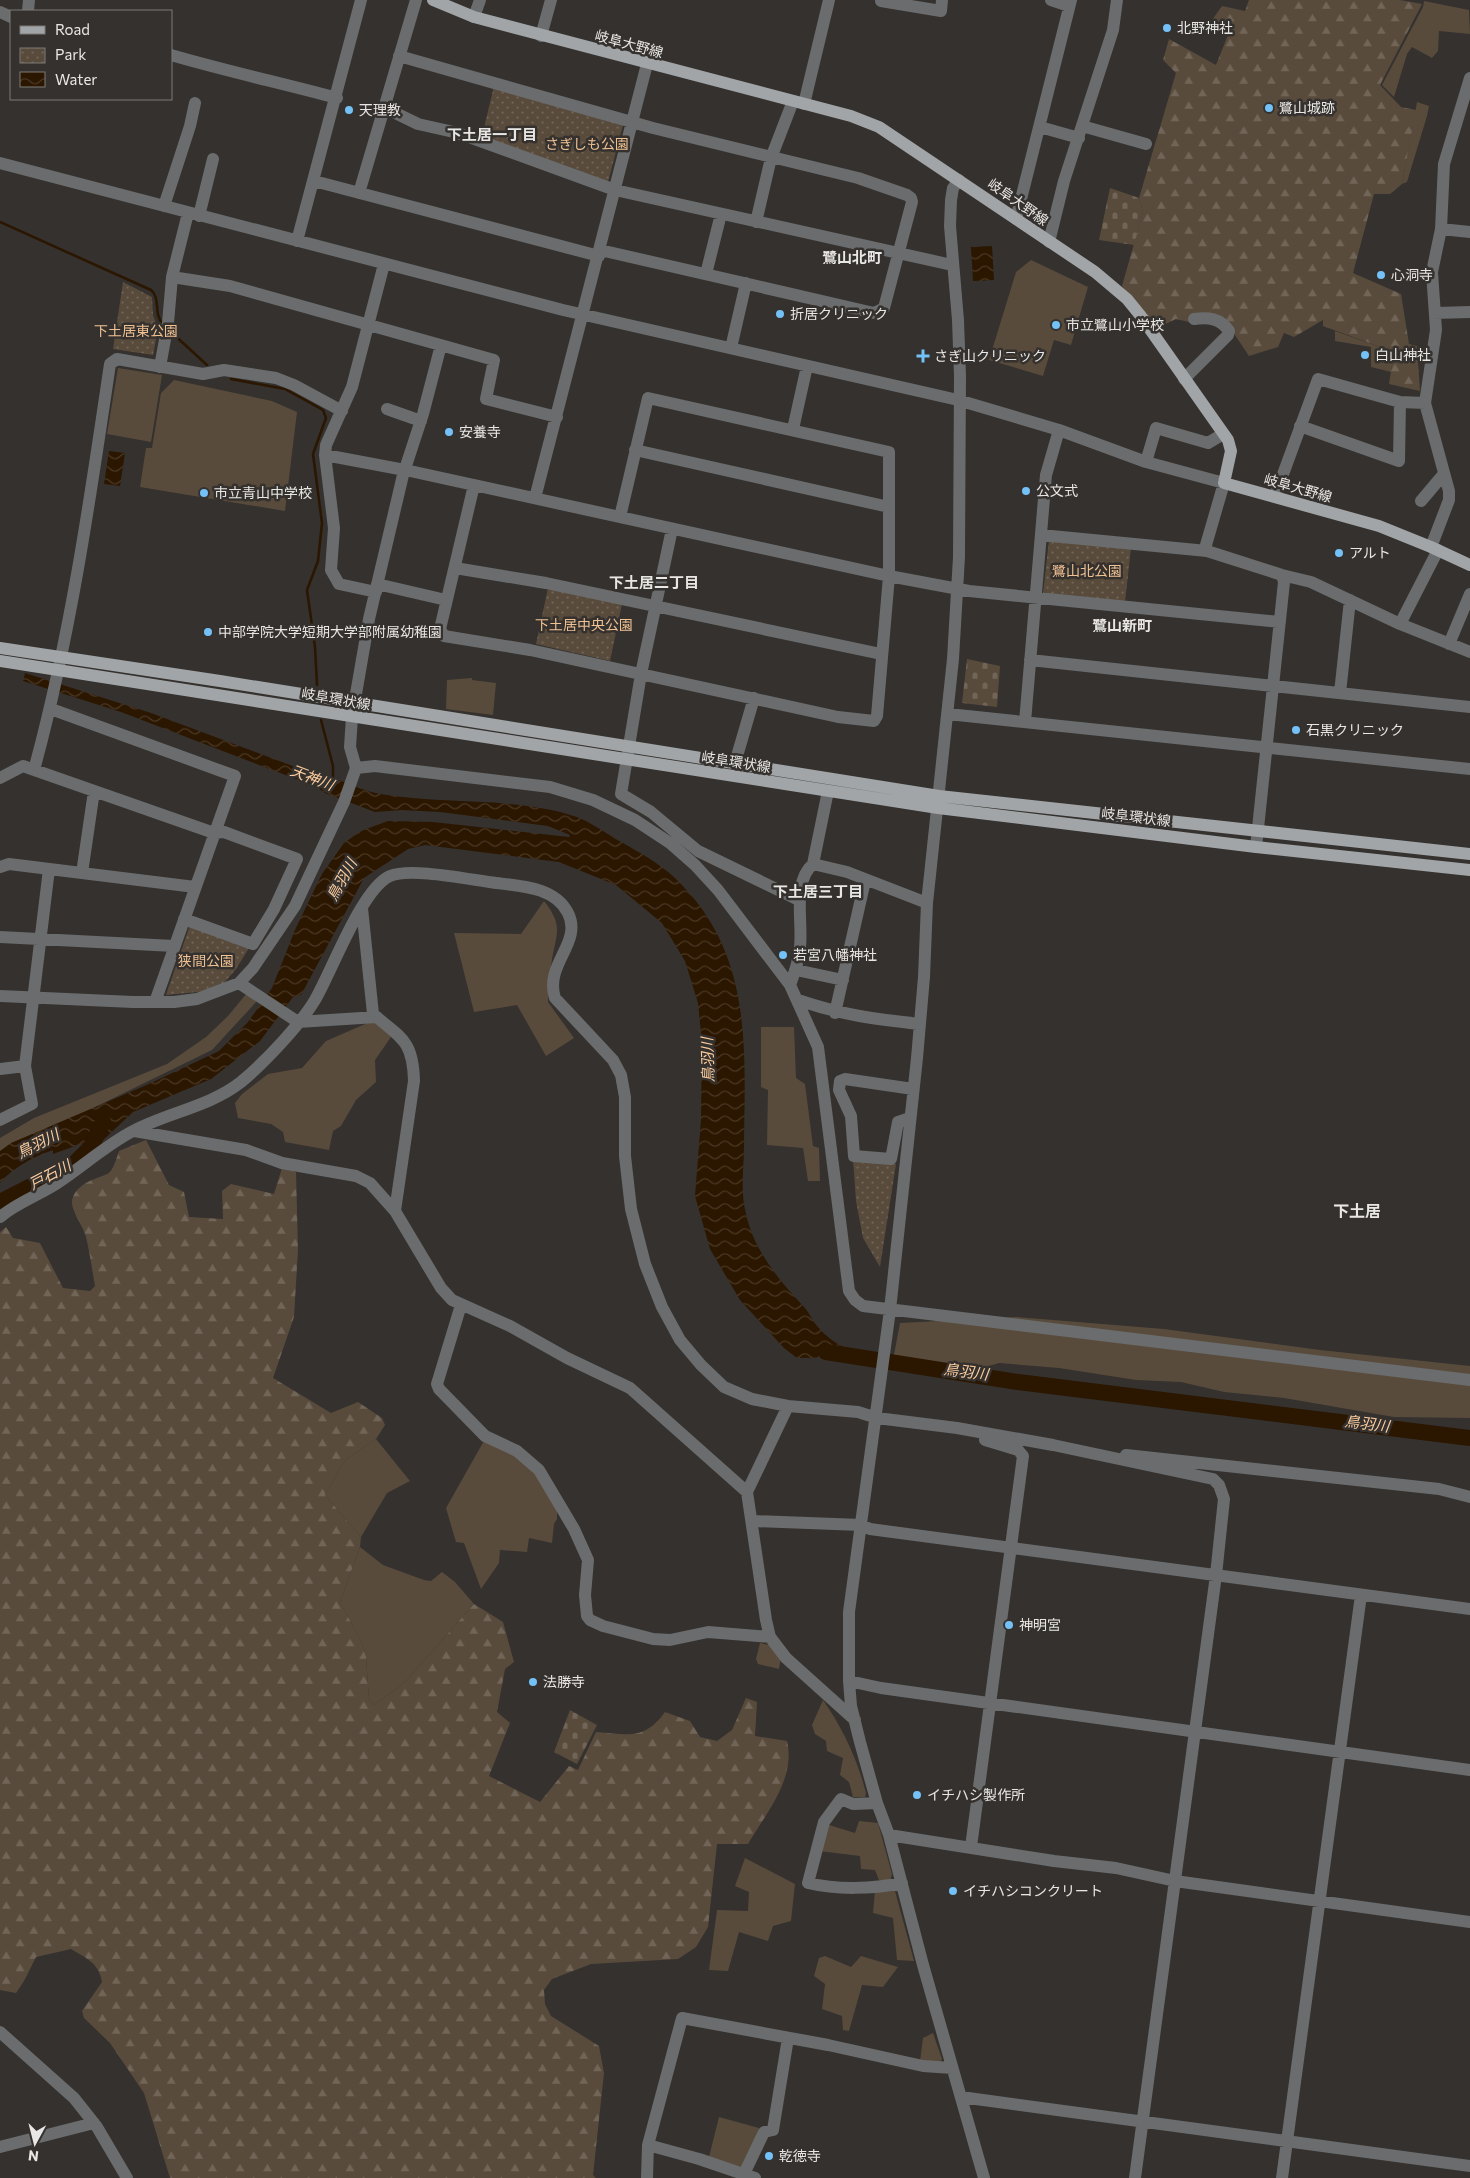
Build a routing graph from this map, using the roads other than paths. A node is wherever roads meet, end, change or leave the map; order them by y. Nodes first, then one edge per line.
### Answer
1 (361, 0) edge
2 (416, 0) edge
3 (433, 0) edge
4 (480, 0) edge
5 (551, 0) edge
6 (829, 0) edge
7 (942, 0) edge
8 (1051, 0) edge
9 (1117, 0) edge
10 (881, 1) edge
11 (1070, 3) edge
12 (474, 17) junction
13 (541, 36) junction
14 (172, 55) edge
15 (399, 56) junction
16 (647, 64) junction
17 (1470, 78) edge
18 (336, 98) junction
19 (799, 102) junction
20 (195, 103) dead end
21 (383, 107) junction
22 (632, 122) junction
23 (1040, 127) junction
24 (1081, 132) junction
25 (1146, 144) dead end
26 (771, 158) junction
27 (213, 160) dead end
28 (0, 163) edge
29 (958, 180) junction
30 (314, 181) junction
31 (616, 190) junction
32 (359, 192) junction
33 (164, 206) junction
34 (193, 214) junction
35 (721, 214) junction
36 (1016, 219) junction
37 (756, 222) junction
38 (1441, 229) junction
39 (1470, 232) edge
40 (298, 241) junction
41 (1049, 242) junction
42 (599, 253) junction
43 (899, 254) junction
44 (384, 264) junction
45 (952, 265) junction
46 (706, 274) junction
47 (172, 277) junction
48 (746, 284) junction
49 (1470, 312) edge
50 (1435, 313) junction
51 (583, 314) junction
52 (1194, 319) dead end
53 (368, 325) junction
54 (441, 345) junction
55 (731, 348) junction
56 (807, 366) junction
57 (160, 367) junction
58 (1184, 379) junction
59 (958, 400) junction
60 (1400, 402) junction
61 (1425, 402) junction
62 (387, 409) dead end
63 (342, 411) junction
64 (556, 417) junction
65 (421, 420) junction
66 (1300, 426) junction
67 (792, 429) junction
68 (1058, 430) junction
69 (1223, 434) junction
70 (635, 450) junction
71 (324, 455) junction
72 (1146, 462) junction
73 (405, 471) junction
74 (1443, 475) junction
75 (1224, 483) junction
76 (474, 485) junction
77 (1275, 496) junction
78 (535, 498) junction
79 (1421, 501) dead end
80 (889, 508) junction
81 (620, 517) junction
82 (672, 529) junction
83 (1041, 535) junction
84 (1435, 548) junction
85 (1207, 551) junction
86 (1470, 565) edge
87 (454, 568) junction
88 (1282, 575) junction
89 (888, 576) junction
90 (377, 588) junction
91 (957, 588) junction
92 (1470, 594) edge
93 (1036, 598) junction
94 (446, 600) junction
95 (1350, 600) junction
96 (656, 607) junction
97 (1280, 622) junction
98 (1400, 624) junction
99 (1449, 644) junction
100 (0, 648) edge
101 (1470, 652) edge
102 (881, 654) junction
103 (1030, 660) junction
104 (0, 661) edge
105 (59, 667) junction
106 (642, 674) junction
107 (1273, 685) junction
108 (1340, 692) junction
109 (754, 698) junction
110 (354, 704) junction
111 (52, 705) junction
112 (1470, 706) edge
113 (948, 714) junction
114 (352, 717) junction
115 (1025, 722) junction
116 (628, 745) junction
117 (1266, 748) junction
118 (626, 758) junction
119 (735, 764) junction
120 (356, 768) junction
121 (1470, 769) edge
122 (34, 770) junction
123 (0, 778) edge
124 (94, 791) junction
125 (828, 791) junction
126 (939, 802) junction
127 (1258, 832) junction
128 (214, 833) junction
129 (1256, 847) junction
130 (1470, 854) edge
131 (812, 864) junction
132 (0, 868) edge
133 (49, 869) junction
134 (1470, 870) edge
135 (82, 873) junction
136 (865, 881) junction
137 (195, 887) junction
138 (799, 900) junction
139 (927, 904) junction
140 (362, 908) junction
141 (184, 918) junction
142 (0, 937) edge
143 (40, 939) junction
144 (174, 946) junction
145 (796, 970) junction
146 (842, 980) junction
147 (243, 984) junction
148 (790, 985) junction
149 (0, 996) edge
150 (32, 998) junction
151 (798, 1000) junction
152 (155, 1002) junction
153 (835, 1013) junction
154 (378, 1018) junction
155 (298, 1022) junction
156 (920, 1024) junction
157 (25, 1066) junction
158 (0, 1069) edge
159 (914, 1089) junction
160 (910, 1118) junction
161 (0, 1120) edge
162 (134, 1131) junction
163 (395, 1211) junction
164 (0, 1218) edge
165 (461, 1304) junction
166 (889, 1314) junction
167 (1470, 1380) edge
168 (788, 1406) junction
169 (877, 1414) junction
170 (957, 1428) junction
171 (1069, 1449) junction
172 (747, 1492) junction
173 (1470, 1497) edge
174 (753, 1521) junction
175 (861, 1525) junction
176 (1010, 1549) junction
177 (1216, 1575) junction
178 (1361, 1594) junction
179 (1470, 1610) edge
180 (770, 1637) junction
181 (848, 1681) junction
182 (991, 1703) junction
183 (855, 1720) junction
184 (1194, 1730) junction
185 (1338, 1750) junction
186 (1470, 1770) edge
187 (877, 1803) junction
188 (889, 1835) junction
189 (971, 1847) junction
190 (1175, 1881) junction
191 (902, 1883) junction
192 (1319, 1902) junction
193 (1470, 1922) edge
194 (0, 2032) edge
195 (788, 2038) junction
196 (952, 2068) junction
197 (961, 2097) junction
198 (1141, 2122) junction
199 (94, 2123) junction
200 (1287, 2141) junction
201 (648, 2145) junction
202 (0, 2147) edge
203 (1470, 2166) edge
204 (749, 2176) edge
205 (127, 2178) edge
206 (647, 2178) edge
207 (984, 2178) edge
208 (1135, 2178) edge
209 (1282, 2178) edge

1 - 18 street
2 - 15 street
3 - 12 main road, 岐阜大野線
4 - 12 street
5 - 13 street
6 - 19 street
7 - 10 street
8 - 11 street
9 - 24 street
11 - 23 street
12 - 13 main road, 岐阜大野線
13 - 16 main road, 岐阜大野線
14 - 18 street
15 - 21 street
15 - 22 street
16 - 19 main road, 岐阜大野線
16 - 22 street
17 - 38 street
18 - 30 street
19 - 26 street
19 - 29 main road, 岐阜大野線
20 - 33 street
21 - 31 street
21 - 32 street
22 - 26 street
22 - 31 street
23 - 24 street
23 - 36 street
24 - 25 street
24 - 41 street
26 - 37 street
26 - 43 street
27 - 34 street
28 - 33 street
29 - 36 main road, 岐阜大野線
29 - 45 street
30 - 32 street
30 - 40 street
31 - 35 street
31 - 42 street
32 - 42 street
33 - 34 street
34 - 40 street
34 - 47 street
35 - 37 street
35 - 46 street
36 - 41 main road, 岐阜大野線
37 - 43 street
38 - 39 street
38 - 50 street
40 - 44 street
41 - 58 main road, 岐阜大野線
42 - 46 street
42 - 51 street
43 - 45 street
43 - 48 street
44 - 51 street
44 - 53 street
45 - 59 street
46 - 48 street
47 - 53 street
47 - 57 street
48 - 55 street
49 - 50 street
50 - 61 street
51 - 55 street
51 - 64 street
52 - 58 street
53 - 54 street
53 - 63 street
54 - 64 street
54 - 65 street
55 - 56 street
56 - 59 street
56 - 67 street
57 - 63 street
57 - 105 street
58 - 69 main road, 岐阜大野線
59 - 68 street
59 - 91 street
60 - 61 street
60 - 66 street
60 - 66 street
61 - 74 street
62 - 65 street
63 - 71 street
64 - 78 street
65 - 73 street
66 - 77 street
67 - 70 street
67 - 80 street
68 - 72 street
68 - 83 street
69 - 72 street
69 - 75 main road, 岐阜大野線
70 - 80 street
70 - 81 street
71 - 73 street
71 - 90 street
72 - 75 street
73 - 76 street
73 - 90 street
74 - 79 street
74 - 84 street
75 - 77 main road, 岐阜大野線
75 - 85 street
76 - 78 street
76 - 87 street
77 - 84 main road, 岐阜大野線
78 - 81 street
80 - 89 street
81 - 82 street
82 - 89 street
82 - 96 street
83 - 85 street
83 - 93 street
84 - 86 main road, 岐阜大野線
84 - 98 street
85 - 88 street
87 - 94 street
87 - 96 street
88 - 95 street
88 - 97 street
89 - 91 street
89 - 102 street
90 - 94 street
90 - 110 street
91 - 93 street
91 - 113 street
92 - 99 street
93 - 97 street
93 - 103 street
94 - 106 street
95 - 98 street
95 - 108 street
96 - 102 street
96 - 106 street
97 - 107 street
98 - 99 street
99 - 101 street
100 - 105 main road, 岐阜環状線
102 - 109 street
103 - 107 street
103 - 115 street
104 - 105 main road, 岐阜環状線
105 - 110 main road, 岐阜環状線
105 - 111 street
105 - 114 main road, 岐阜環状線
106 - 109 street
106 - 116 street
107 - 108 street
107 - 117 street
108 - 112 street
109 - 119 street
110 - 114 street
110 - 116 main road, 岐阜環状線
111 - 122 street
111 - 128 street
113 - 115 street
113 - 126 street
114 - 118 main road, 岐阜環状線
114 - 120 street
115 - 117 street
116 - 118 street
116 - 119 main road, 岐阜環状線
117 - 121 street
117 - 127 street
118 - 125 main road, 岐阜環状線
118 - 138 street
119 - 126 main road, 岐阜環状線
120 - 147 street
120 - 148 street
122 - 123 street
122 - 124 street
124 - 128 street
124 - 135 street
125 - 126 main road, 岐阜環状線
125 - 131 street
126 - 127 main road, 岐阜環状線
126 - 129 main road, 岐阜環状線
126 - 139 street
127 - 129 street
127 - 130 main road, 岐阜環状線
128 - 137 street
128 - 141 street
129 - 134 main road, 岐阜環状線
131 - 136 street
131 - 138 street
132 - 133 street
133 - 135 street
133 - 143 street
135 - 137 street
136 - 139 street
136 - 146 street
137 - 141 street
138 - 145 street
139 - 156 street
140 - 154 street
140 - 155 street
140 - 168 street
141 - 144 street
142 - 143 street
143 - 144 street
143 - 150 street
144 - 152 street
145 - 146 street
145 - 148 street
146 - 153 street
147 - 152 street
147 - 155 street
148 - 151 street
149 - 150 street
150 - 152 street
150 - 157 street
151 - 153 street
151 - 166 street
153 - 156 street
154 - 155 street
154 - 163 street
155 - 162 street
156 - 159 street
157 - 158 street
157 - 161 street
159 - 160 street
159 - 160 street
160 - 166 street
162 - 163 street
162 - 164 street
163 - 165 street
165 - 172 street
165 - 180 street
166 - 167 street
166 - 169 street
168 - 169 street
168 - 172 street
169 - 170 street
169 - 175 street
170 - 171 street
170 - 176 street
171 - 173 street
171 - 177 street
172 - 174 street
174 - 175 street
174 - 180 street
175 - 176 street
175 - 181 street
176 - 177 street
176 - 182 street
177 - 178 street
177 - 184 street
178 - 179 street
178 - 185 street
180 - 183 street
181 - 182 street
181 - 183 street
182 - 184 street
182 - 189 street
183 - 187 street
184 - 185 street
184 - 190 street
185 - 186 street
185 - 192 street
187 - 188 street
187 - 191 street
188 - 189 street
188 - 191 street
189 - 190 street
190 - 192 street
190 - 198 street
191 - 196 street
192 - 193 street
192 - 200 street
194 - 199 street
195 - 196 street
195 - 201 street
195 - 204 street
196 - 197 street
197 - 198 street
197 - 207 street
198 - 200 street
198 - 208 street
199 - 202 street
199 - 205 street
200 - 203 street
200 - 209 street
201 - 204 street
201 - 206 street

